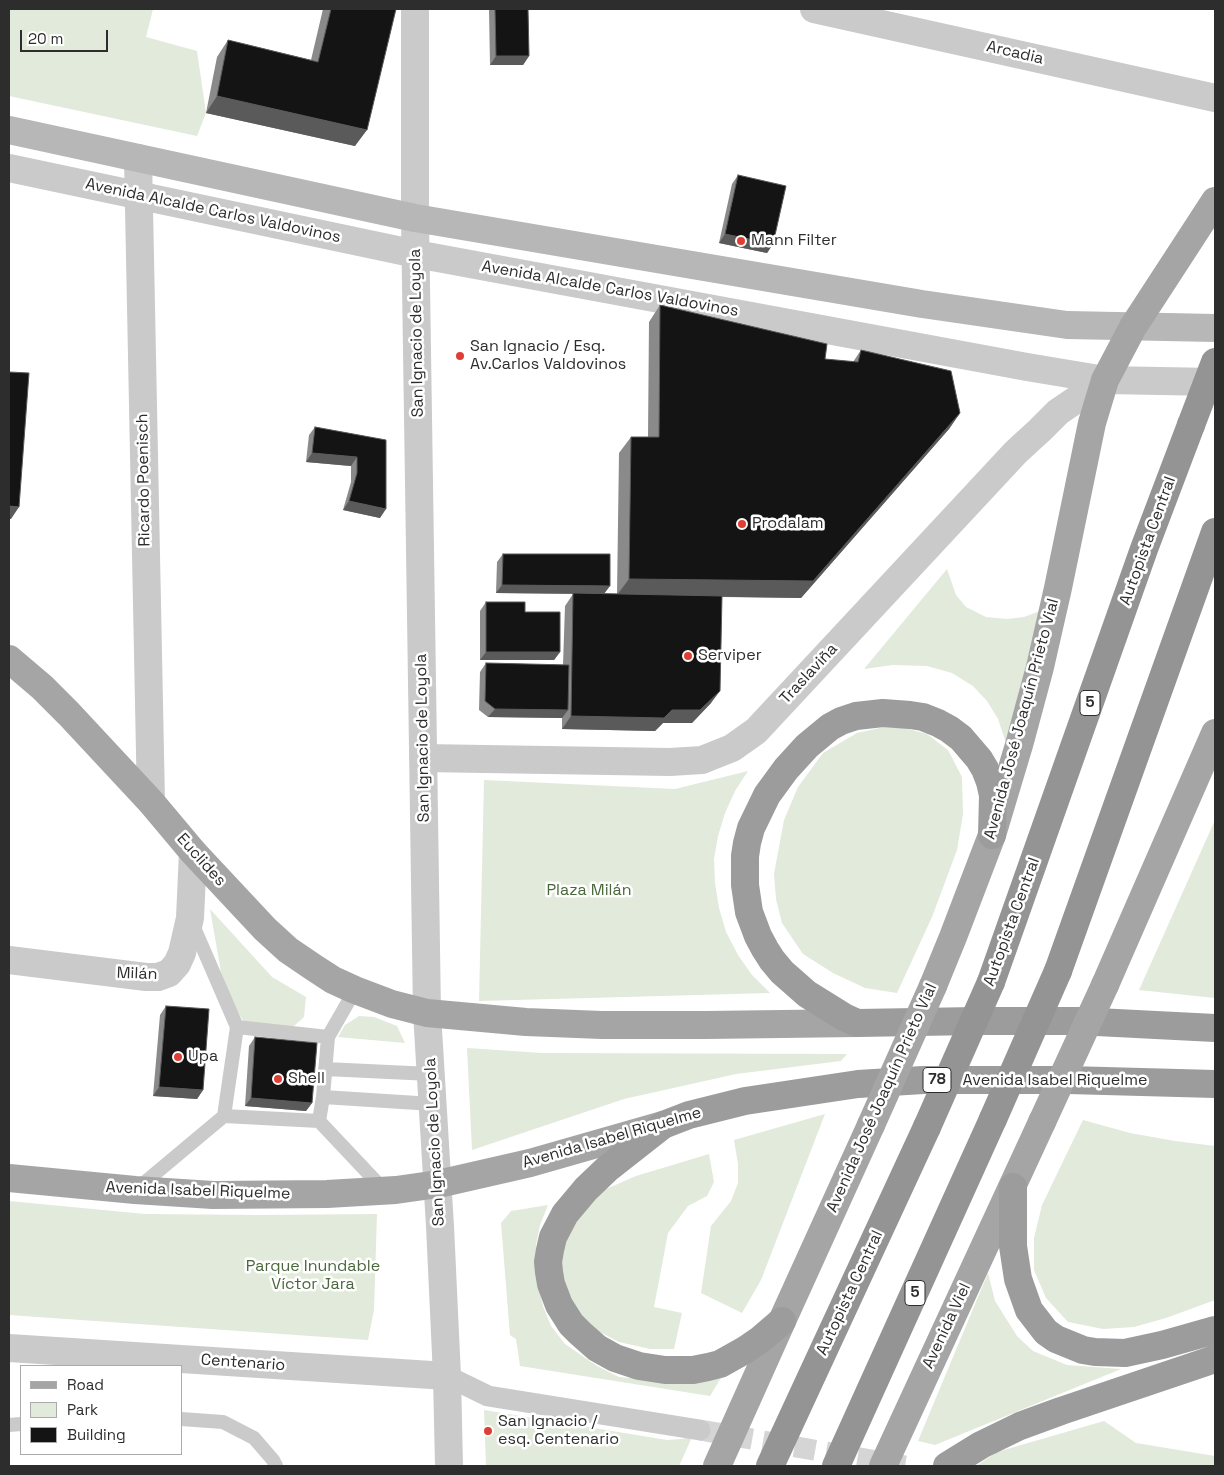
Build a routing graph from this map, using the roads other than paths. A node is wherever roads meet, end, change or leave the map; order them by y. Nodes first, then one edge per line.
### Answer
1 (415, 9) edge
2 (814, 9) edge
3 (1215, 98) edge
4 (9, 130) edge
5 (138, 158) junction
6 (9, 168) edge
7 (138, 196) junction
8 (1215, 201) edge
9 (415, 218) junction
10 (416, 254) junction
11 (1133, 328) junction
12 (1215, 328) edge
13 (1215, 362) edge
14 (1105, 380) junction
15 (1215, 382) edge
16 (1215, 532) edge
17 (9, 659) edge
18 (1215, 734) edge
19 (423, 758) junction
20 (151, 802) junction
21 (992, 835) junction
22 (193, 852) junction
23 (190, 918) junction
24 (9, 960) edge
25 (355, 990) junction
26 (427, 1014) junction
27 (857, 1023) junction
28 (237, 1027) junction
29 (1215, 1028) edge
30 (328, 1037) junction
31 (325, 1069) junction
32 (431, 1074) junction
33 (1208, 1087) edge
34 (323, 1097) junction
35 (433, 1104) junction
36 (224, 1116) junction
37 (320, 1121) junction
38 (663, 1125) junction
39 (9, 1178) edge
40 (438, 1184) junction
41 (1013, 1187) junction
42 (135, 1190) junction
43 (384, 1190) junction
44 (782, 1321) junction
45 (1215, 1330) edge
46 (9, 1348) edge
47 (1215, 1359) edge
48 (447, 1376) junction
49 (182, 1418) edge
50 (700, 1430) tunnel mouth
51 (276, 1466) edge
52 (449, 1466) edge
53 (717, 1466) edge
54 (770, 1466) edge
55 (836, 1466) edge
56 (883, 1466) edge
57 (947, 1466) edge

1 - 9 street, San Ignacio de Loyola
2 - 3 street, Arcadia
4 - 5 main road
5 - 7 street, Ricardo Poenisch
5 - 9 main road
6 - 7 street, Avenida Alcalde Carlos Valdovinos
7 - 10 street, Avenida Alcalde Carlos Valdovinos
7 - 20 street, Ricardo Poenisch
8 - 11 main road, Avenida José Joaquín Prieto Vial
9 - 10 street, San Ignacio de Loyola
9 - 11 main road
10 - 14 street, Avenida Alcalde Carlos Valdovinos
10 - 19 street, San Ignacio de Loyola
11 - 12 main road
11 - 14 main road, Avenida José Joaquín Prieto Vial
13 - 54 highway, Autopista Central / 5, bridge
14 - 15 street, Avenida Alcalde Carlos Valdovinos
14 - 19 street, Traslaviña
14 - 21 main road, Avenida José Joaquín Prieto Vial
16 - 55 highway, 5, bridge
17 - 20 main road, Euclides
18 - 41 main road, bridge
19 - 26 street, San Ignacio de Loyola
20 - 22 main road, Euclides
21 - 27 highway
21 - 44 main road, Avenida José Joaquín Prieto Vial, bridge
22 - 23 street, Milán
22 - 25 main road, Euclides
23 - 24 street, Milán
23 - 28 lane
25 - 26 main road, Euclides
25 - 30 lane
26 - 27 main road
26 - 32 street, San Ignacio de Loyola
27 - 29 highway
28 - 30 lane
28 - 36 lane
30 - 31 lane
31 - 32 lane
31 - 34 lane
32 - 35 street, San Ignacio de Loyola
33 - 38 highway, Avenida Isabel Riquelme / 78
34 - 35 lane
34 - 37 lane
35 - 40 street, San Ignacio de Loyola
36 - 37 lane
36 - 42 lane
37 - 43 lane
38 - 40 main road, Avenida Isabel Riquelme
38 - 44 highway
39 - 42 main road, Avenida Isabel Riquelme
40 - 43 main road, Avenida Isabel Riquelme
40 - 48 street, San Ignacio de Loyola
41 - 45 highway
41 - 56 main road, Avenida Viel
42 - 43 main road, Avenida Isabel Riquelme
44 - 53 main road
46 - 48 street, Centenario
47 - 57 highway
48 - 50 street
48 - 52 street, San Ignacio de Loyola
49 - 51 lane

